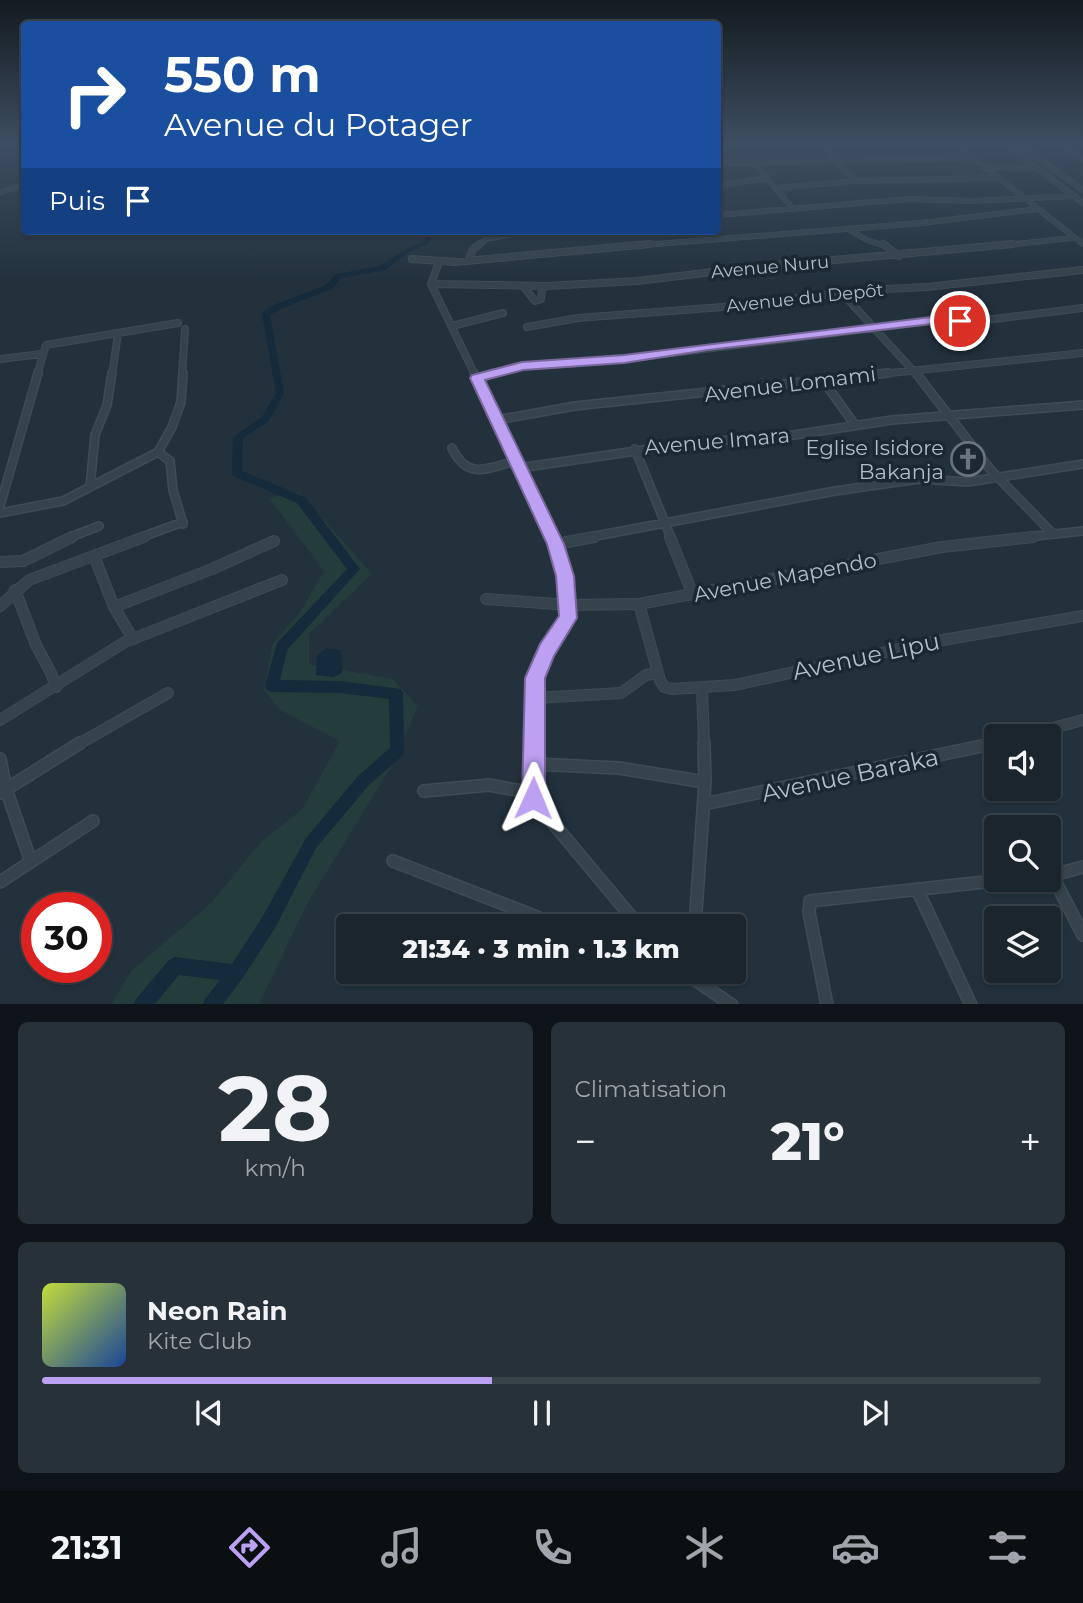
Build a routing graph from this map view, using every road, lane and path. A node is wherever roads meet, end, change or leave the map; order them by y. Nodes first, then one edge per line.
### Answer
1 (778, 190) edge
2 (1011, 190) edge
3 (1067, 190) edge
4 (1083, 192) edge
5 (1074, 195) junction
6 (1022, 199) junction
7 (1083, 202) edge
8 (793, 209) junction
9 (1037, 209) junction
10 (721, 215) edge
11 (848, 229) junction
12 (493, 235) edge
13 (509, 235) edge
14 (489, 238) junction
15 (1072, 238) junction
16 (1083, 244) edge
17 (899, 256) junction
18 (412, 259) dead end
19 (468, 261) junction
20 (439, 262) junction
21 (1083, 270) edge
22 (430, 284) junction
23 (523, 286) junction
24 (547, 286) junction
25 (842, 294) junction
26 (1083, 308) edge
27 (503, 313) dead end
28 (178, 323) dead end
29 (452, 326) junction
30 (527, 327) dead end
31 (874, 328) junction
32 (186, 329) dead end
33 (118, 334) junction
34 (1083, 353) edge
35 (42, 354) junction
36 (0, 359) edge
37 (913, 370) junction
38 (477, 378) junction
39 (822, 379) junction
40 (1083, 405) edge
41 (951, 417) junction
42 (497, 420) junction
43 (855, 425) junction
44 (452, 448) dead end
45 (635, 449) junction
46 (158, 452) junction
47 (1083, 464) edge
48 (518, 465) junction
49 (999, 478) junction
50 (90, 487) junction
51 (0, 506) edge
52 (0, 513) edge
53 (665, 522) junction
54 (99, 526) dead end
55 (1083, 531) edge
56 (1054, 534) junction
57 (274, 541) dead end
58 (556, 544) junction
59 (94, 556) junction
60 (0, 562) edge
61 (282, 580) dead end
62 (15, 590) junction
63 (693, 595) junction
64 (486, 599) dead end
65 (639, 604) junction
66 (569, 605) junction
67 (0, 606) edge
68 (114, 607) junction
69 (1083, 616) edge
70 (133, 639) junction
71 (657, 673) junction
72 (56, 687) junction
73 (702, 688) junction
74 (168, 692) dead end
75 (535, 698) junction
76 (0, 720) edge
77 (1083, 720) edge
78 (1061, 726) edge
79 (984, 746) edge
80 (0, 759) edge
81 (534, 764) junction
82 (705, 782) junction
83 (3, 791) edge
84 (424, 791) dead end
85 (533, 798) junction
86 (704, 804) junction
87 (93, 821) dead end
88 (393, 861) dead end
89 (31, 862) junction
90 (1083, 867) edge
91 (1061, 873) edge
92 (0, 882) edge
93 (984, 882) edge
94 (917, 889) junction
95 (1059, 892) edge
96 (529, 914) edge
97 (629, 914) edge
98 (696, 914) edge
99 (1083, 935) edge
100 (704, 984) edge
101 (732, 1004) edge
102 (827, 1004) edge
103 (971, 1004) edge

1 - 8 street
2 - 6 street
3 - 5 street
4 - 5 street
5 - 6 street
5 - 7 street
6 - 8 street
6 - 9 street
8 - 10 street
9 - 11 street
9 - 15 street
11 - 17 street
11 - 19 street
12 - 14 street
13 - 14 street
14 - 19 street
15 - 16 street
15 - 17 street, Avenue Nuru
17 - 24 street, Avenue Nuru
18 - 20 street
19 - 20 street
20 - 22 street
21 - 25 street, Avenue du Depôt
22 - 23 street, Avenue Nuru
22 - 29 street
23 - 24 street
23 - 24 street, Avenue Nuru
25 - 30 street, Avenue du Depôt
25 - 31 street
26 - 31 street
27 - 29 street
28 - 33 street
29 - 38 street
31 - 37 street
31 - 38 street
32 - 46 street
33 - 35 street
33 - 50 street
34 - 37 street, Avenue Lomami
35 - 36 street
35 - 51 street
37 - 39 street, Avenue Lomami
37 - 41 street
38 - 42 street
39 - 42 street, Avenue Lomami
39 - 43 street
40 - 41 street, Avenue Imara
41 - 43 street, Avenue Imara
41 - 49 street
42 - 48 street
43 - 45 street, Avenue Imara
44 - 48 street, Avenue Imara
45 - 48 street, Avenue Imara
45 - 53 street
46 - 50 street
46 - 59 street
47 - 49 street
48 - 58 street
49 - 53 street
49 - 56 street
50 - 52 street
53 - 58 street
53 - 63 street
54 - 60 street
55 - 56 street, Avenue Mapendo
56 - 63 street, Avenue Mapendo
57 - 68 street
58 - 66 street
59 - 62 street
59 - 68 street
61 - 70 street
62 - 67 street
62 - 72 street
63 - 65 street, Avenue Mapendo
64 - 66 street, Avenue Mapendo
65 - 66 street, Avenue Mapendo
65 - 71 street
66 - 75 street
68 - 70 street
69 - 73 street, Avenue Lipu
70 - 72 street
71 - 73 street, Avenue Lipu
71 - 75 street
72 - 76 street
73 - 82 street
74 - 83 street
75 - 81 street
77 - 78 street
79 - 86 street, Avenue Baraka
80 - 83 street
81 - 82 street
81 - 85 street
82 - 86 street
83 - 89 street
84 - 85 street
85 - 97 street
86 - 98 street
87 - 89 street
88 - 96 street
89 - 92 street
90 - 91 street
93 - 94 street
94 - 102 street
94 - 103 street
95 - 99 street
100 - 101 street

